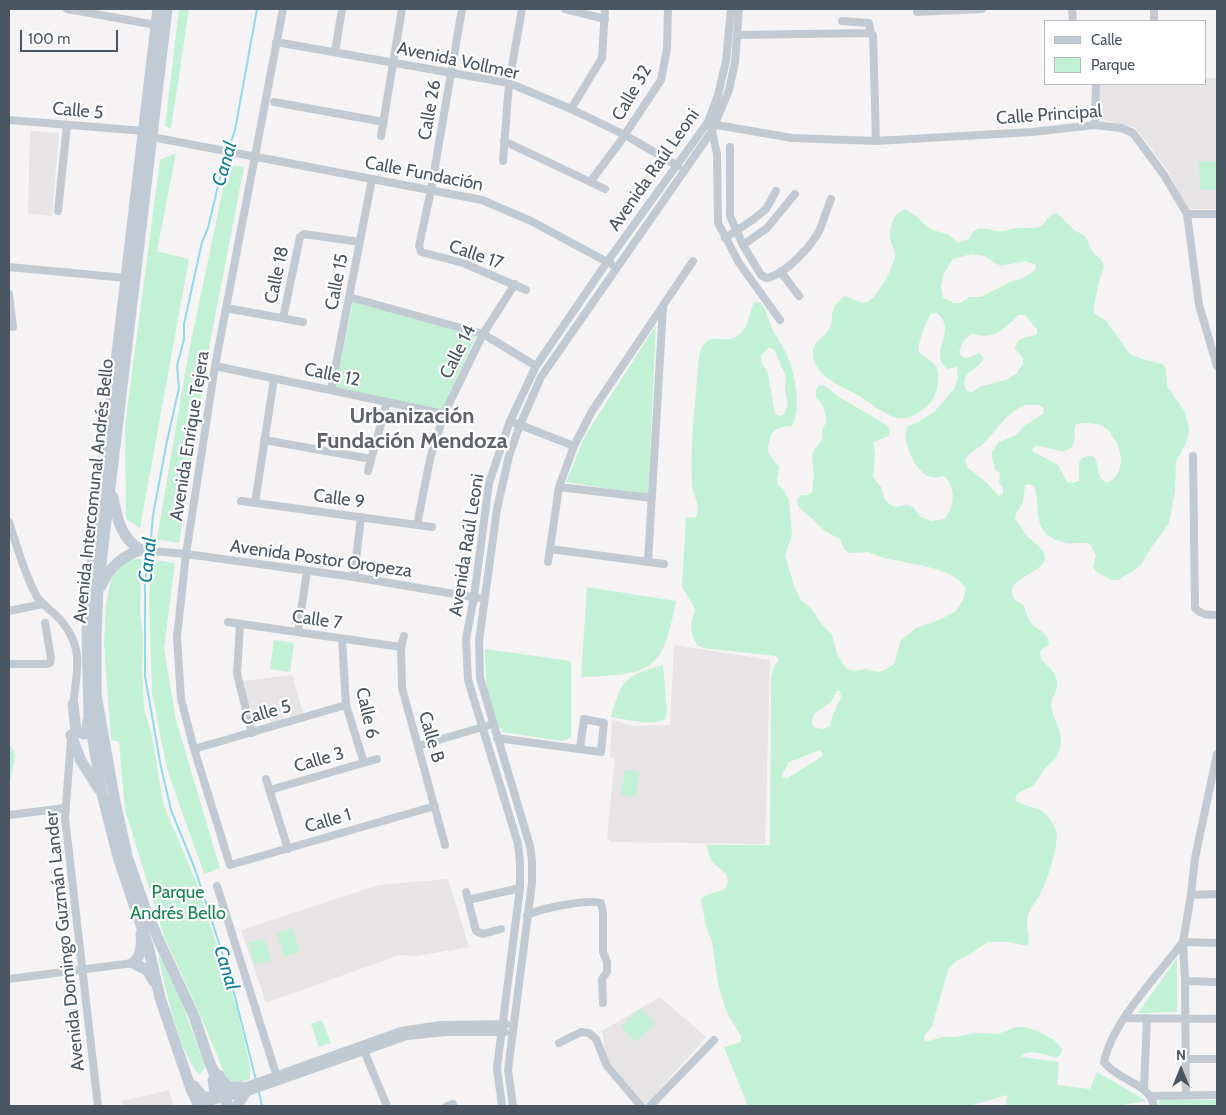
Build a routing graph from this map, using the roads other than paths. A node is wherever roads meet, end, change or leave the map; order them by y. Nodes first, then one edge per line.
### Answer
1 (67, 9) edge
2 (158, 9) edge
3 (167, 9) edge
4 (283, 9) edge
5 (342, 9) edge
6 (402, 9) edge
7 (462, 9) edge
8 (522, 9) edge
9 (565, 9) edge
10 (604, 9) edge
11 (668, 9) edge
12 (730, 9) edge
13 (739, 9) edge
14 (982, 9) edge
15 (916, 12) dead end
16 (605, 19) junction
17 (842, 21) dead end
18 (156, 25) junction
19 (871, 33) junction
20 (737, 34) junction
21 (276, 42) junction
22 (335, 52) junction
23 (393, 62) junction
24 (452, 73) junction
25 (509, 83) junction
26 (1096, 85) edge
27 (274, 102) dead end
28 (571, 109) junction
29 (9, 120) edge
30 (384, 122) junction
31 (67, 125) junction
32 (1095, 125) junction
33 (711, 126) junction
34 (148, 134) junction
35 (624, 135) junction
36 (381, 136) dead end
37 (504, 141) junction
38 (876, 141) junction
39 (730, 147) dead end
40 (256, 157) junction
41 (503, 161) dead end
42 (678, 166) junction
43 (372, 179) junction
44 (590, 182) junction
45 (605, 189) dead end
46 (431, 190) junction
47 (776, 190) dead end
48 (795, 194) dead end
49 (831, 199) dead end
50 (58, 211) dead end
51 (1187, 214) junction
52 (1217, 214) edge
53 (736, 231) junction
54 (725, 238) junction
55 (360, 242) junction
56 (743, 245) junction
57 (420, 246) joint
58 (693, 261) dead end
59 (607, 262) junction
60 (9, 267) edge
61 (617, 268) junction
62 (781, 272) junction
63 (126, 278) junction
64 (515, 284) junction
65 (526, 290) dead end
66 (9, 294) edge
67 (800, 296) dead end
68 (349, 297) junction
69 (663, 306) junction
70 (226, 308) junction
71 (283, 318) junction
72 (780, 320) dead end
73 (302, 322) dead end
74 (13, 327) dead end
75 (483, 334) junction
76 (215, 366) junction
77 (536, 366) junction
78 (1217, 366) edge
79 (274, 379) junction
80 (331, 390) junction
81 (387, 402) junction
82 (444, 414) junction
83 (510, 421) junction
84 (520, 425) junction
85 (264, 440) junction
86 (574, 446) junction
87 (1193, 456) dead end
88 (371, 458) junction
89 (368, 471) dead end
90 (111, 487) junction
91 (559, 487) junction
92 (652, 498) junction
93 (241, 501) dead end
94 (256, 503) junction
95 (361, 517) junction
96 (9, 522) edge
97 (417, 525) junction
98 (432, 527) dead end
99 (550, 549) junction
100 (141, 550) junction
101 (186, 554) junction
102 (548, 562) dead end
103 (648, 562) junction
104 (664, 564) dead end
105 (307, 571) junction
106 (354, 577) junction
107 (474, 597) junction
108 (484, 599) junction
109 (97, 602) junction
110 (43, 604) junction
111 (9, 611) edge
112 (1217, 616) edge
113 (228, 622) dead end
114 (45, 623) dead end
115 (240, 624) junction
116 (298, 632) junction
117 (404, 636) dead end
118 (342, 638) junction
119 (401, 647) junction
120 (9, 664) edge
121 (73, 704) junction
122 (346, 705) junction
123 (88, 716) junction
124 (493, 724) junction
125 (482, 728) junction
126 (252, 733) junction
127 (71, 735) junction
128 (497, 738) junction
129 (418, 746) junction
130 (194, 749) junction
131 (580, 749) junction
132 (1217, 754) edge
133 (377, 759) dead end
134 (364, 763) junction
135 (266, 778) dead end
136 (270, 790) junction
137 (102, 794) junction
138 (435, 806) junction
139 (65, 808) junction
140 (9, 815) edge
141 (528, 842) junction
142 (518, 844) junction
143 (445, 845) dead end
144 (288, 849) junction
145 (230, 865) joint
146 (217, 886) dead end
147 (520, 888) junction
148 (1217, 894) edge
149 (1191, 896) junction
150 (527, 916) junction
151 (140, 922) junction
152 (501, 929) dead end
153 (1183, 942) junction
154 (1217, 943) edge
155 (133, 963) junction
156 (81, 970) junction
157 (9, 978) edge
158 (1185, 981) junction
159 (1217, 982) edge
160 (158, 988) junction
161 (603, 1003) dead end
162 (1124, 1018) junction
163 (1147, 1018) junction
164 (1186, 1018) junction
165 (1217, 1019) edge
166 (501, 1028) junction
167 (513, 1028) junction
168 (714, 1040) dead end
169 (559, 1043) dead end
170 (363, 1047) junction
171 (1186, 1059) junction
172 (1217, 1059) edge
173 (209, 1061) junction
174 (184, 1067) junction
175 (272, 1078) junction
176 (247, 1089) junction
177 (1144, 1089) junction
178 (1186, 1095) junction
179 (1151, 1096) junction
180 (1217, 1096) edge
181 (226, 1102) edge
182 (386, 1104) edge
183 (639, 1105) edge
184 (98, 1106) edge
185 (199, 1106) edge
186 (237, 1106) edge
187 (376, 1106) edge
188 (502, 1106) edge
189 (513, 1106) edge
190 (650, 1106) edge
191 (1154, 1106) edge

1 - 18 street
2 - 18 main road, Avenida Intercomunal Andrés Bello
3 - 34 main road, Avenida Intercomunal Andrés Bello
4 - 21 street, Avenida Enrique Tejera
5 - 22 street
6 - 23 street
7 - 24 street, Calle 26
8 - 25 street
9 - 16 street
10 - 16 street
11 - 35 street, Calle 32
12 - 33 street, Avenida Raúl Leoni
13 - 20 street, Avenida Raúl Leoni
14 - 15 street
16 - 28 street
17 - 19 street
18 - 34 main road, Avenida Intercomunal Andrés Bello
19 - 20 street
19 - 38 street
20 - 33 street, Avenida Raúl Leoni
21 - 22 street, Avenida Vollmer
21 - 40 street, Avenida Enrique Tejera
22 - 23 street, Avenida Vollmer
23 - 24 street, Avenida Vollmer
23 - 30 street
24 - 25 street, Avenida Vollmer
24 - 46 street, Calle 26
25 - 28 street, Avenida Vollmer
25 - 37 street
26 - 32 street
27 - 30 street
28 - 35 street, Avenida Vollmer
29 - 31 street, Calle 5
30 - 36 street
31 - 34 street, Calle 5
31 - 50 street
32 - 38 street, Calle Principal
32 - 51 street, Calle Principal
33 - 38 street, Calle Principal
33 - 42 street, Avenida Raúl Leoni
33 - 54 street
33 - 61 street, Avenida Raúl Leoni
34 - 40 street, Calle Fundación
34 - 63 main road, Avenida Intercomunal Andrés Bello
34 - 90 main road, Avenida Intercomunal Andrés Bello
35 - 42 street, Avenida Vollmer
35 - 44 street, Calle 32
37 - 41 street
37 - 44 street
39 - 53 street
40 - 43 street, Calle Fundación
40 - 70 street, Avenida Enrique Tejera
42 - 59 street, Avenida Raúl Leoni
43 - 46 street, Calle Fundación
43 - 55 street, Calle 15
44 - 45 street
46 - 57 street, Calle 26
46 - 59 street, Calle Fundación
47 - 53 street
48 - 56 street
49 - 62 street
51 - 52 street
51 - 78 street, Calle Principal
53 - 54 street
53 - 56 street
54 - 72 street
55 - 68 street, Calle 15
55 - 71 street, Calle 18
56 - 62 street
57 - 64 street, Calle 17
58 - 69 street
59 - 61 street, Calle Fundación
59 - 77 street, Avenida Raúl Leoni
60 - 63 street
61 - 84 street, Avenida Raúl Leoni
62 - 67 street
63 - 123 main road, Avenida Intercomunal Andrés Bello
64 - 65 street, Calle 17
64 - 75 street, Calle 14
66 - 74 street
68 - 75 street
68 - 80 street, Calle 15
69 - 86 street
69 - 92 street
70 - 71 street
70 - 76 street, Avenida Enrique Tejera
71 - 73 street
75 - 77 street
75 - 82 street, Calle 14
76 - 79 street, Calle 12
76 - 101 street, Avenida Enrique Tejera
77 - 83 street, Avenida Raúl Leoni
79 - 80 street, Calle 12
79 - 85 street
80 - 81 street, Calle 12
81 - 82 street, Calle 12
81 - 88 street
82 - 97 street, Calle 14
83 - 84 street
83 - 107 street, Avenida Raúl Leoni
84 - 86 street
84 - 108 street, Avenida Raúl Leoni
85 - 88 street
85 - 94 street
86 - 91 street
87 - 112 street
88 - 89 street
90 - 100 main road
90 - 109 main road, Avenida Intercomunal Andrés Bello
91 - 92 street
91 - 99 street
92 - 103 street
93 - 94 street, Calle 9
94 - 95 street, Calle 9
95 - 97 street, Calle 9
95 - 106 street
96 - 110 street, Avenida Domingo Guzmán Lander
97 - 98 street, Calle 9
99 - 102 street
99 - 103 street
100 - 101 street, Avenida Postor Oropeza
100 - 109 main road
101 - 105 street, Avenida Postor Oropeza
101 - 130 street, Avenida Enrique Tejera
103 - 104 street
105 - 106 street, Avenida Postor Oropeza
105 - 116 street
106 - 107 street, Avenida Postor Oropeza
107 - 108 street, Avenida Postor Oropeza
107 - 125 street, Avenida Raúl Leoni
108 - 124 street, Avenida Raúl Leoni
109 - 173 main road, Avenida Intercomunal Andrés Bello
110 - 111 street
110 - 121 street, Avenida Domingo Guzmán Lander
113 - 115 street, Calle 7
114 - 120 street
115 - 116 street, Calle 7
115 - 126 street
116 - 118 street, Calle 7
117 - 119 street, Calle B
118 - 119 street, Calle 7
118 - 122 street, Calle 6
119 - 129 street, Calle B
121 - 123 main road
121 - 127 street, Avenida Domingo Guzmán Lander
122 - 126 street, Calle 5
122 - 134 street, Calle 6
123 - 137 main road, Avenida Intercomunal Andrés Bello
124 - 125 street
124 - 128 street, Avenida Raúl Leoni
125 - 129 street
125 - 142 street, Avenida Raúl Leoni
126 - 130 street, Calle 5
127 - 137 main road
127 - 139 street, Avenida Domingo Guzmán Lander
128 - 131 street
128 - 141 street, Avenida Raúl Leoni
129 - 138 street, Calle B
130 - 145 street, Avenida Enrique Tejera
131 - 131 street
132 - 149 street
133 - 134 street, Calle 3
134 - 136 street, Calle 3
135 - 136 street
136 - 144 street
137 - 151 main road, Avenida Intercomunal Andrés Bello
138 - 143 street, Calle B
138 - 144 street, Calle 1
139 - 140 street
139 - 156 street, Avenida Domingo Guzmán Lander
141 - 142 street
141 - 150 street, Avenida Raúl Leoni
142 - 147 street, Avenida Raúl Leoni
144 - 145 street, Calle 1
146 - 175 street
147 - 152 street
147 - 166 street, Avenida Raúl Leoni
148 - 149 street
149 - 153 street
150 - 161 street
150 - 167 street, Avenida Raúl Leoni
151 - 155 main road
151 - 160 main road, Avenida Intercomunal Andrés Bello
153 - 154 street
153 - 158 street
153 - 162 street
155 - 156 street
155 - 160 main road
156 - 157 street
156 - 184 street, Avenida Domingo Guzmán Lander
158 - 159 street
158 - 164 street
160 - 174 main road, Avenida Intercomunal Andrés Bello
162 - 163 street
162 - 177 street
163 - 164 street
163 - 177 street
164 - 165 street
164 - 171 street
166 - 167 street
166 - 170 street
166 - 188 street, Avenida Raúl Leoni
167 - 189 street, Avenida Raúl Leoni
168 - 190 street
169 - 183 street
170 - 175 street
170 - 182 street
171 - 172 street
171 - 178 street
173 - 174 main road
173 - 176 main road
173 - 181 main road, Avenida Intercomunal Andrés Bello
174 - 185 main road, Avenida Intercomunal Andrés Bello
175 - 176 street
176 - 181 street
176 - 186 main road
177 - 179 street
178 - 179 street
178 - 180 street
179 - 191 street
181 - 185 street
182 - 187 street

